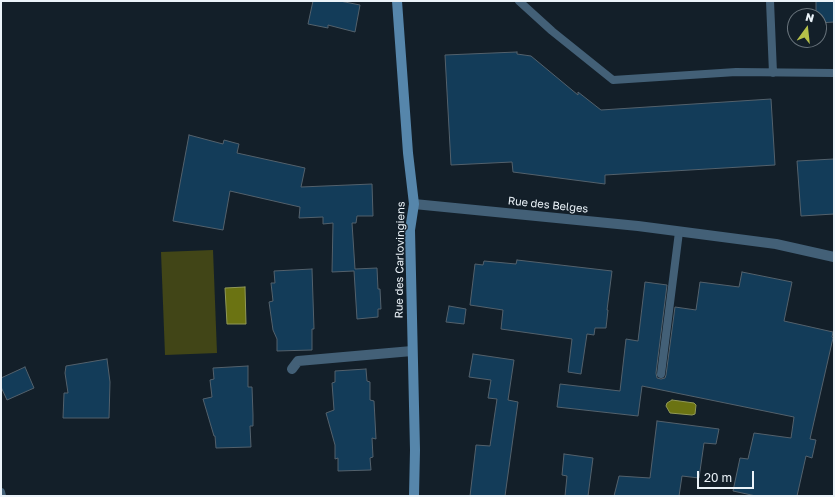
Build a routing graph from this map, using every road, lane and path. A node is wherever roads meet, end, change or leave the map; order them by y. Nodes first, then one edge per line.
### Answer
1 (397, 1) edge
2 (519, 1) edge
3 (770, 1) edge
4 (773, 73) junction
5 (834, 73) edge
6 (414, 204) junction
7 (679, 232) junction
8 (834, 257) edge
9 (412, 351) junction
10 (292, 369) dead end
11 (662, 374) dead end
12 (1, 492) edge
13 (2, 496) edge
14 (414, 496) edge

1 - 6 street, Rue des Carlovingiens
2 - 4 lane
3 - 4 lane
4 - 5 lane
6 - 7 street, Rue des Belges
6 - 9 street, Rue des Carlovingiens
7 - 8 street, Rue des Belges
7 - 11 lane
9 - 10 street
9 - 14 street, Rue des Carlovingiens
12 - 13 lane

